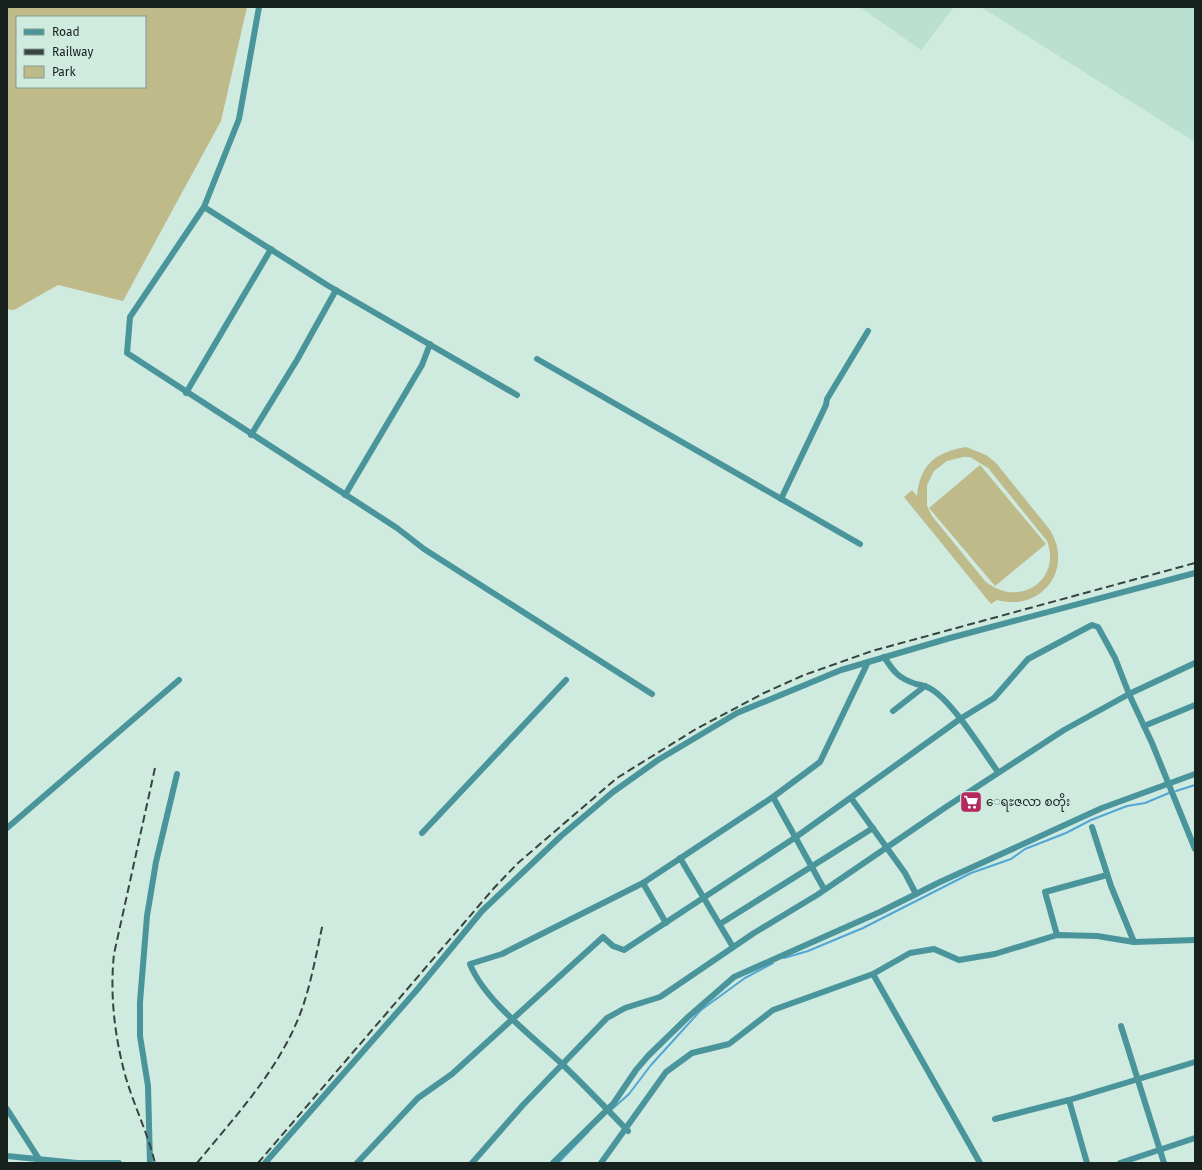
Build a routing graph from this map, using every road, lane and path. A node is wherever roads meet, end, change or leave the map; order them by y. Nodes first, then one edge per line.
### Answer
1 (260, 7) edge
2 (204, 207) junction
3 (271, 249) junction
4 (336, 290) junction
5 (868, 331) dead end
6 (430, 344) junction
7 (537, 359) dead end
8 (186, 392) junction
9 (517, 395) dead end
10 (251, 435) junction
11 (345, 495) junction
12 (781, 499) junction
13 (860, 544) dead end
14 (1195, 573) edge
15 (884, 657) junction
16 (868, 662) junction
17 (1195, 664) edge
18 (178, 680) dead end
19 (566, 680) dead end
20 (925, 686) junction
21 (652, 694) dead end
22 (1129, 694) junction
23 (1195, 705) edge
24 (893, 711) dead end
25 (960, 720) junction
26 (1144, 726) junction
27 (998, 772) junction
28 (177, 774) dead end
29 (1195, 774) edge
30 (1169, 784) junction
31 (773, 797) junction
32 (851, 798) junction
33 (1092, 827) dead end
34 (7, 828) edge
35 (873, 828) junction
36 (422, 833) dead end
37 (796, 837) junction
38 (887, 848) junction
39 (1195, 849) edge
40 (680, 858) junction
41 (812, 865) junction
42 (1108, 875) junction
43 (643, 883) junction
44 (824, 889) junction
45 (916, 894) junction
46 (704, 897) junction
47 (666, 923) junction
48 (720, 924) junction
49 (1058, 935) junction
50 (1195, 940) edge
51 (1134, 942) junction
52 (733, 947) junction
53 (873, 974) junction
54 (512, 1020) junction
55 (1121, 1026) dead end
56 (1195, 1062) edge
57 (562, 1064) junction
58 (1139, 1079) junction
59 (1069, 1100) junction
60 (7, 1109) edge
61 (607, 1109) junction
62 (995, 1119) dead end
63 (627, 1130) junction
64 (1195, 1138) edge
65 (1160, 1151) junction
66 (7, 1156) edge
67 (39, 1159) junction
68 (119, 1163) edge
69 (150, 1163) edge
70 (265, 1163) edge
71 (357, 1163) edge
72 (472, 1163) edge
73 (553, 1163) edge
74 (601, 1163) edge
75 (980, 1163) edge
76 (1087, 1163) edge
77 (1120, 1163) edge
78 (1164, 1163) edge

1 - 2 street
2 - 3 street
2 - 8 street
3 - 4 street
3 - 8 street
4 - 6 street
4 - 10 street
5 - 12 street
6 - 9 street
6 - 11 street
7 - 12 street
8 - 10 street
10 - 11 street
11 - 21 street
12 - 13 street
14 - 15 street
15 - 16 street
15 - 20 street
16 - 31 street
16 - 70 street
17 - 22 street
18 - 34 street
19 - 36 street
20 - 24 street
20 - 25 street
22 - 25 street
22 - 26 street
22 - 27 street
23 - 26 street
25 - 27 street
25 - 32 street
26 - 30 street
27 - 38 street
28 - 69 street
29 - 30 street
30 - 39 street
30 - 45 street
31 - 37 street
31 - 40 street
32 - 35 street
32 - 37 street
33 - 42 street
35 - 38 street
35 - 41 street
37 - 41 street
37 - 46 street
38 - 44 street
38 - 45 street
40 - 43 street
40 - 46 street
41 - 44 street
41 - 48 street
42 - 49 street
42 - 51 street
43 - 47 street
43 - 54 street
44 - 52 street
45 - 61 street
46 - 47 street
46 - 48 street
47 - 54 street
48 - 52 street
49 - 51 street
49 - 53 street
50 - 51 street
52 - 57 street
53 - 63 street
53 - 75 street
54 - 57 street
54 - 71 street
55 - 58 street
56 - 58 street
57 - 61 street
57 - 72 street
58 - 59 street
58 - 65 street
59 - 62 street
59 - 76 street
60 - 67 street
61 - 63 street
61 - 73 street
63 - 74 street
64 - 65 street
65 - 77 street
65 - 78 street
66 - 67 street
67 - 68 street

